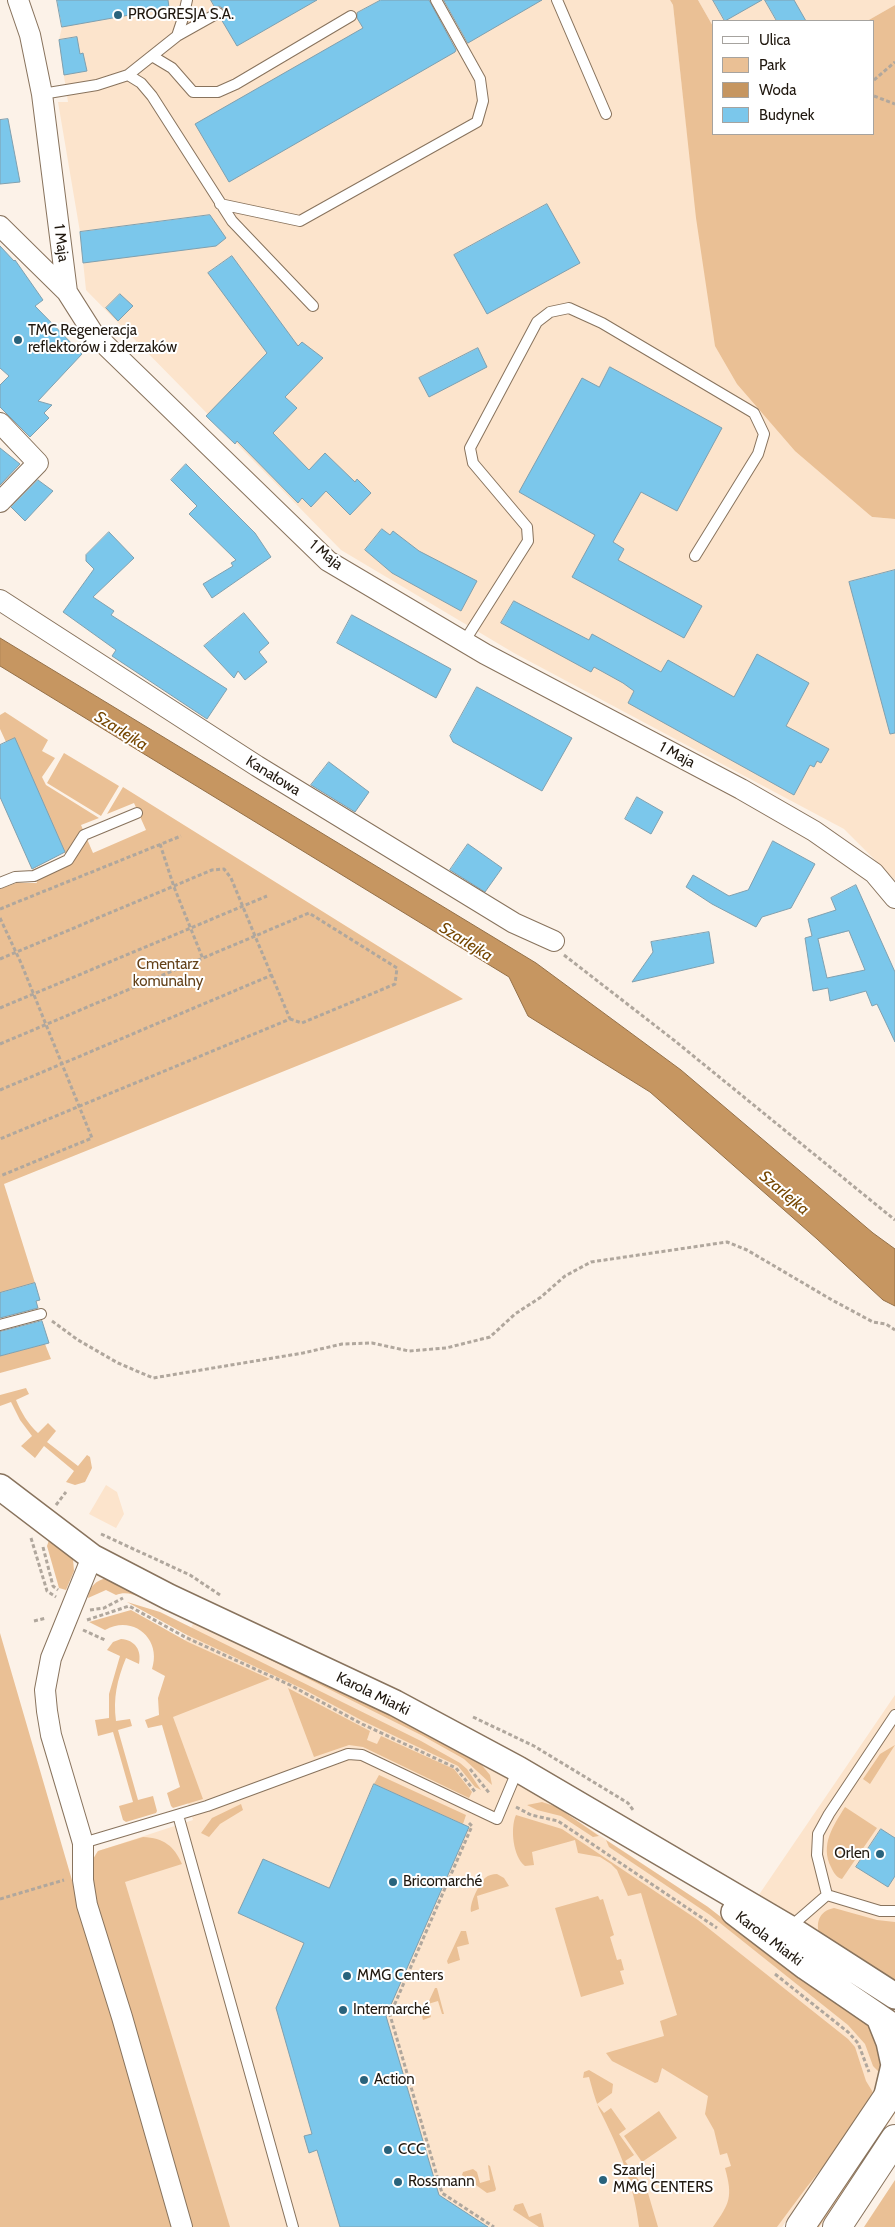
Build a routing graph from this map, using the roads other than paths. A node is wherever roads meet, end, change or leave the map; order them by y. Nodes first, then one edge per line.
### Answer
1 (18, 0) edge
2 (187, 0) edge
3 (436, 0) edge
4 (557, 0) edge
5 (218, 13) dead end
6 (351, 16) dead end
7 (177, 36) junction
8 (152, 56) junction
9 (128, 75) junction
10 (42, 94) junction
11 (606, 114) dead end
12 (220, 204) junction
13 (0, 226) edge
14 (67, 292) junction
15 (313, 306) dead end
16 (0, 423) edge
17 (0, 502) edge
18 (695, 556) dead end
19 (0, 600) edge
20 (464, 642) junction
21 (137, 813) dead end
22 (0, 883) edge
23 (895, 898) edge
24 (554, 941) road end
25 (42, 1314) road end
26 (0, 1325) edge
27 (0, 1487) edge
28 (92, 1557) junction
29 (895, 1715) edge
30 (518, 1769) junction
31 (178, 1815) junction
32 (83, 1843) junction
33 (827, 1895) junction
34 (895, 1911) edge
35 (779, 1932) junction
36 (895, 1996) edge
37 (887, 2022) edge
38 (890, 2092) edge
39 (895, 2139) edge
40 (182, 2227) edge
41 (293, 2227) edge
42 (800, 2227) edge
43 (837, 2227) edge

1 - 10 street, 1 Maja
2 - 7 lane
3 - 12 lane
4 - 11 lane
5 - 7 lane
6 - 8 lane
7 - 8 lane
8 - 9 lane
9 - 10 lane
9 - 12 lane
10 - 14 street, 1 Maja
12 - 15 lane
13 - 14 street
14 - 20 street, 1 Maja
16 - 17 street
18 - 20 lane
19 - 24 street, Kanałowa
20 - 23 street, 1 Maja
21 - 22 lane
25 - 26 lane
27 - 28 street, Karola Miarki
28 - 30 street, Karola Miarki
28 - 32 street
29 - 33 lane
30 - 31 lane
30 - 35 street, Karola Miarki
31 - 32 lane
31 - 41 lane
32 - 40 street
33 - 34 lane
33 - 35 lane
35 - 36 street, Karola Miarki
35 - 37 street, Karola Miarki
37 - 38 street
38 - 42 main road
39 - 43 main road

